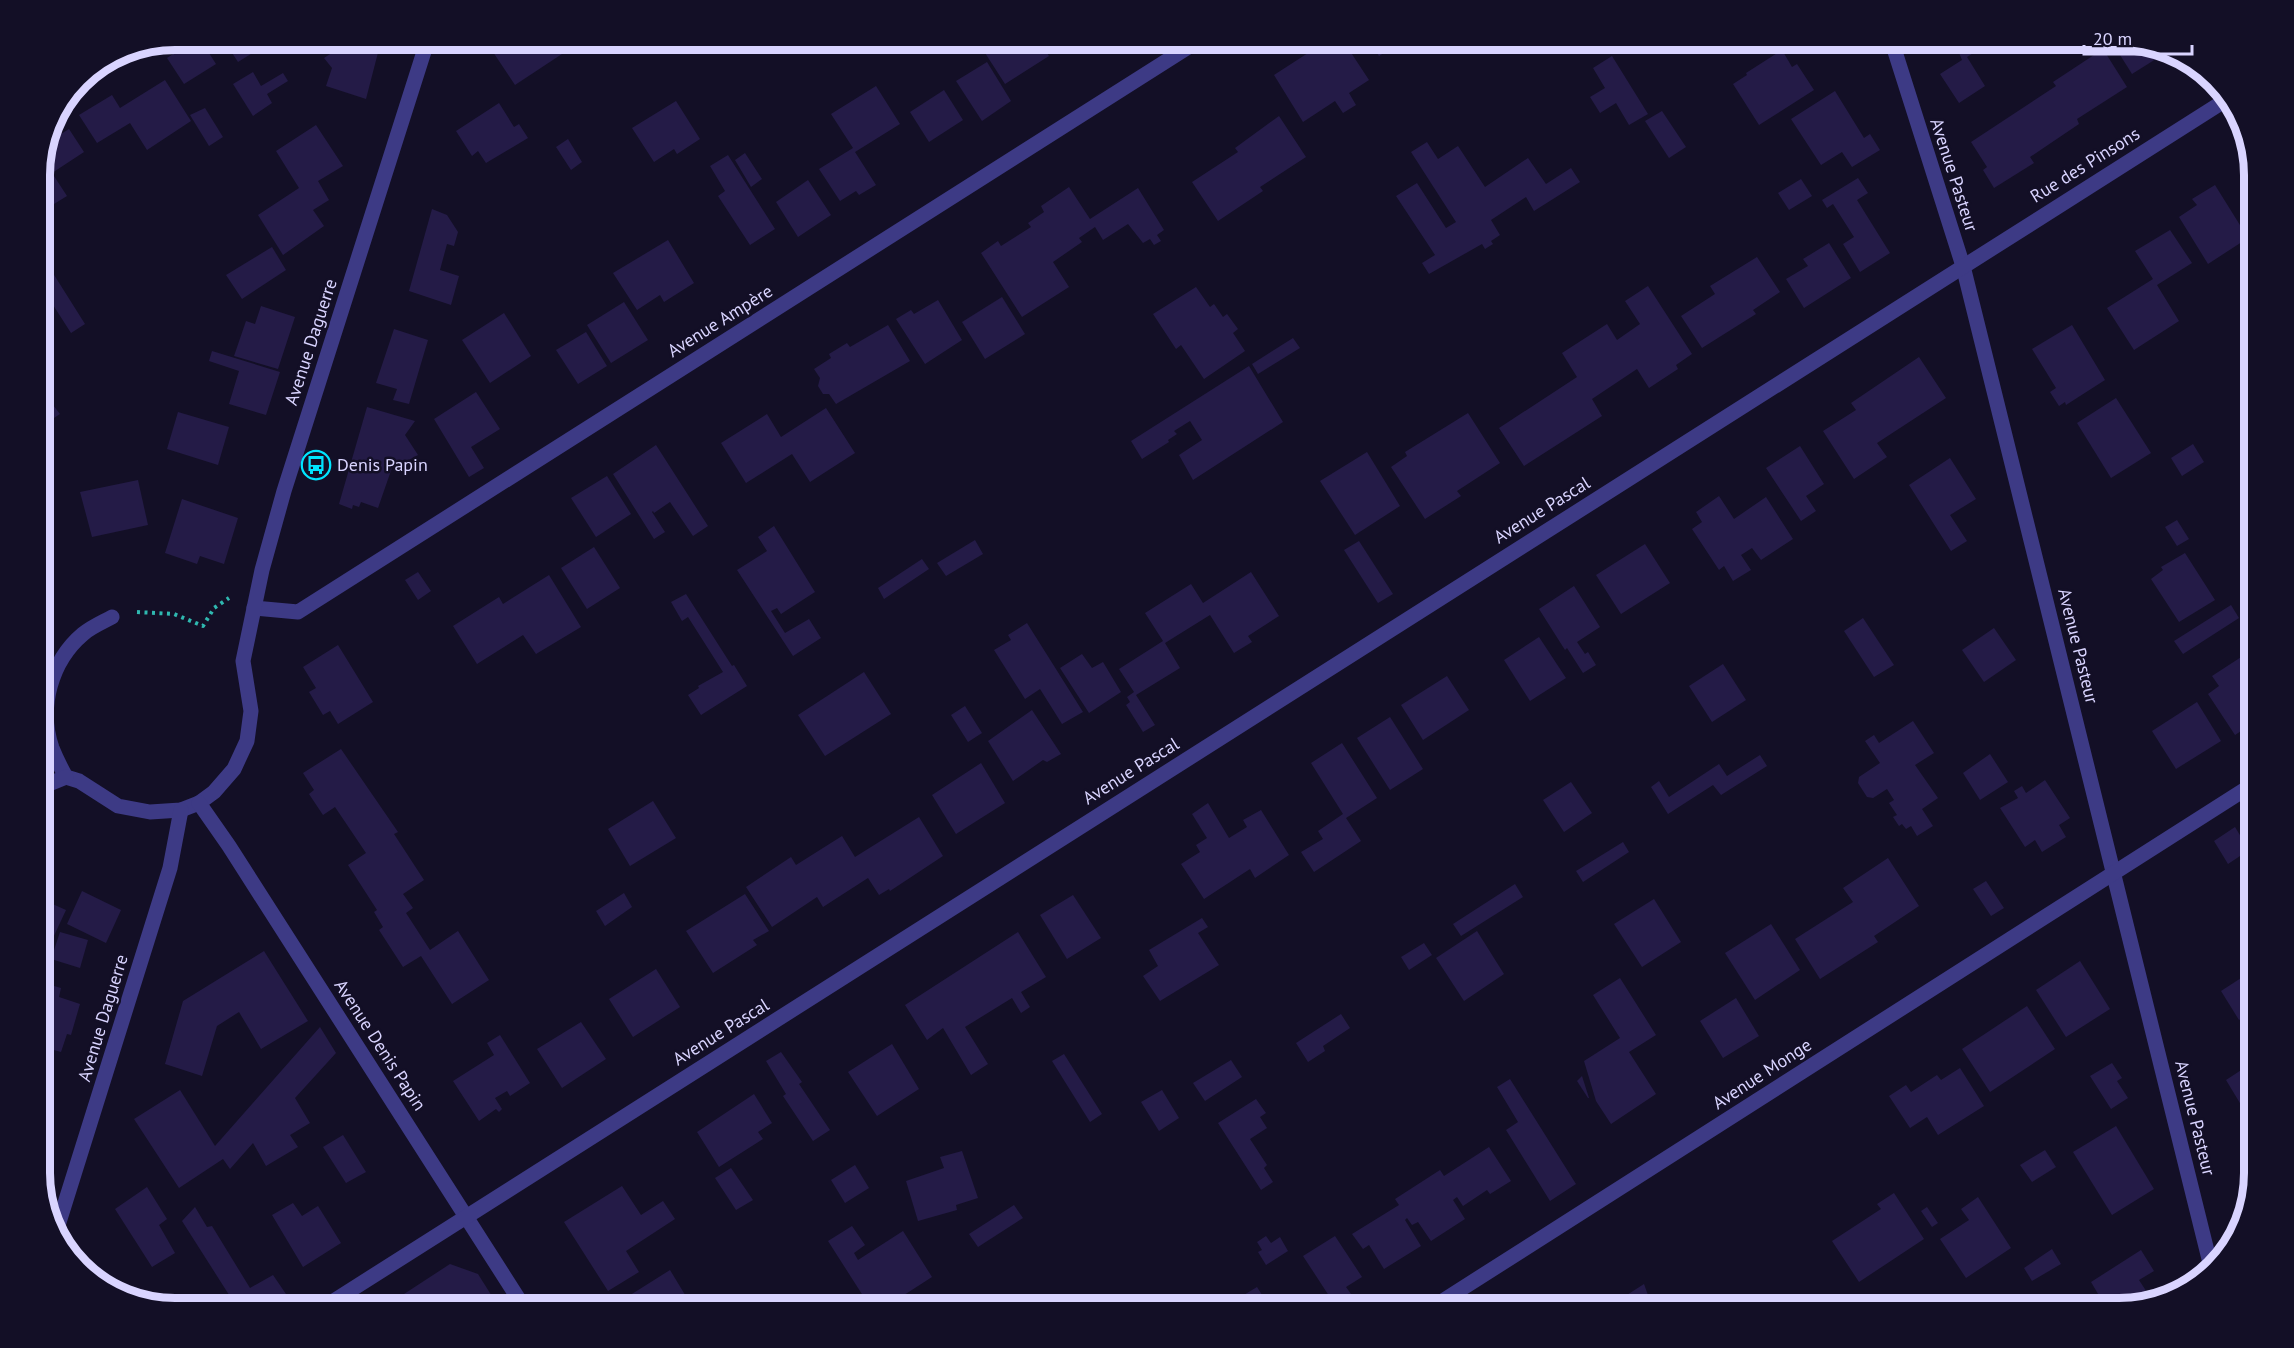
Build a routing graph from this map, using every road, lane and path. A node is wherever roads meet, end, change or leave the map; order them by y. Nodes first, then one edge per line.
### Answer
1 (424, 50) edge
2 (1184, 50) edge
3 (1894, 50) edge
4 (2222, 103) edge
5 (1962, 266) junction
6 (229, 598) dead end
7 (254, 608) junction
8 (112, 617) joint
9 (50, 685) edge
10 (50, 737) edge
11 (66, 777) junction
12 (50, 784) edge
13 (2244, 790) edge
14 (199, 803) junction
15 (181, 810) junction
16 (2115, 872) junction
17 (466, 1217) junction
18 (59, 1222) edge
19 (2209, 1260) edge
20 (338, 1298) edge
21 (518, 1298) edge
22 (1447, 1298) edge

1 - 7 street, Avenue Daguerre
2 - 7 street, Avenue Ampère
3 - 5 street, Avenue Pasteur
4 - 5 street, Rue des Pinsons
5 - 16 street, Avenue Pasteur
5 - 17 street, Avenue Pascal
6 - 8 path
7 - 14 street, Avenue Daguerre
8 - 9 street
10 - 11 street
11 - 12 street
11 - 15 street
13 - 16 street, Avenue Monge
14 - 15 street
14 - 17 street, Avenue Denis Papin
15 - 18 street, Avenue Daguerre
16 - 19 street, Avenue Pasteur
16 - 22 street, Avenue Monge
17 - 20 street, Avenue Pascal
17 - 21 street, Avenue Denis Papin

